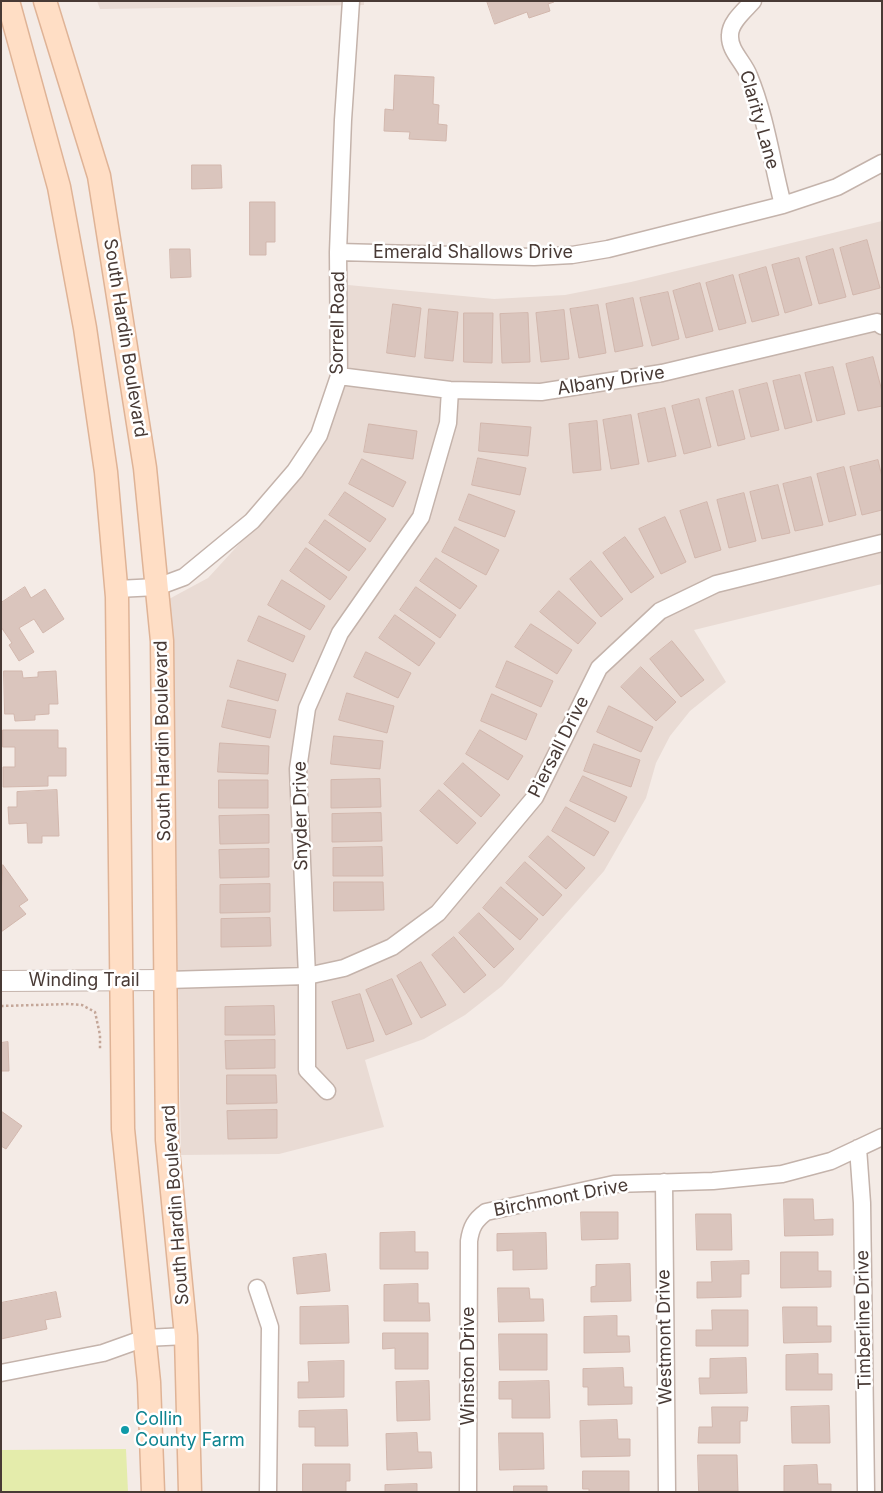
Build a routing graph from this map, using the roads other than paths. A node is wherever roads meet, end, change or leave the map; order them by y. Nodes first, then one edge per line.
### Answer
1 (8, 1) edge
2 (45, 1) edge
3 (351, 1) edge
4 (753, 1) edge
5 (882, 163) edge
6 (783, 205) junction
7 (338, 252) junction
8 (879, 324) edge
9 (339, 376) junction
10 (450, 390) junction
11 (882, 543) edge
12 (157, 587) junction
13 (117, 589) junction
14 (307, 976) junction
15 (167, 980) junction
16 (1, 981) edge
17 (122, 982) junction
18 (327, 1091) dead end
19 (882, 1137) edge
20 (858, 1148) junction
21 (664, 1182) junction
22 (469, 1241) joint
23 (257, 1288) dead end
24 (186, 1336) junction
25 (144, 1338) junction
26 (1, 1373) edge
27 (153, 1492) edge
28 (190, 1492) edge
29 (268, 1492) edge
30 (468, 1492) edge
31 (667, 1492) edge
32 (866, 1492) edge

1 - 13 main road
2 - 12 main road, South Hardin Boulevard
3 - 7 street, Sorrell Road
4 - 6 street, Clarity Lane
5 - 6 street, Emerald Shallows Drive
6 - 7 street, Emerald Shallows Drive
7 - 9 street, Sorrell Road
8 - 10 street, Albany Drive
9 - 10 street, Albany Drive
9 - 12 street, Sorrell Road
10 - 14 street, Snyder Drive
11 - 14 street, Piersall Drive
12 - 13 street, Sorrell Road
12 - 15 main road, South Hardin Boulevard
13 - 17 main road
14 - 15 street, Piersall Drive
14 - 18 street, Snyder Drive
15 - 17 street, Winding Trail
15 - 24 main road, South Hardin Boulevard
16 - 17 street, Winding Trail
17 - 25 main road
19 - 20 street, Birchmont Drive
20 - 21 street, Birchmont Drive
20 - 32 street, Timberline Drive
21 - 22 street, Birchmont Drive
21 - 31 street, Westmont Drive
22 - 30 street, Winston Drive
23 - 29 street
24 - 25 street
24 - 28 main road, South Hardin Boulevard
25 - 26 street
25 - 27 main road

